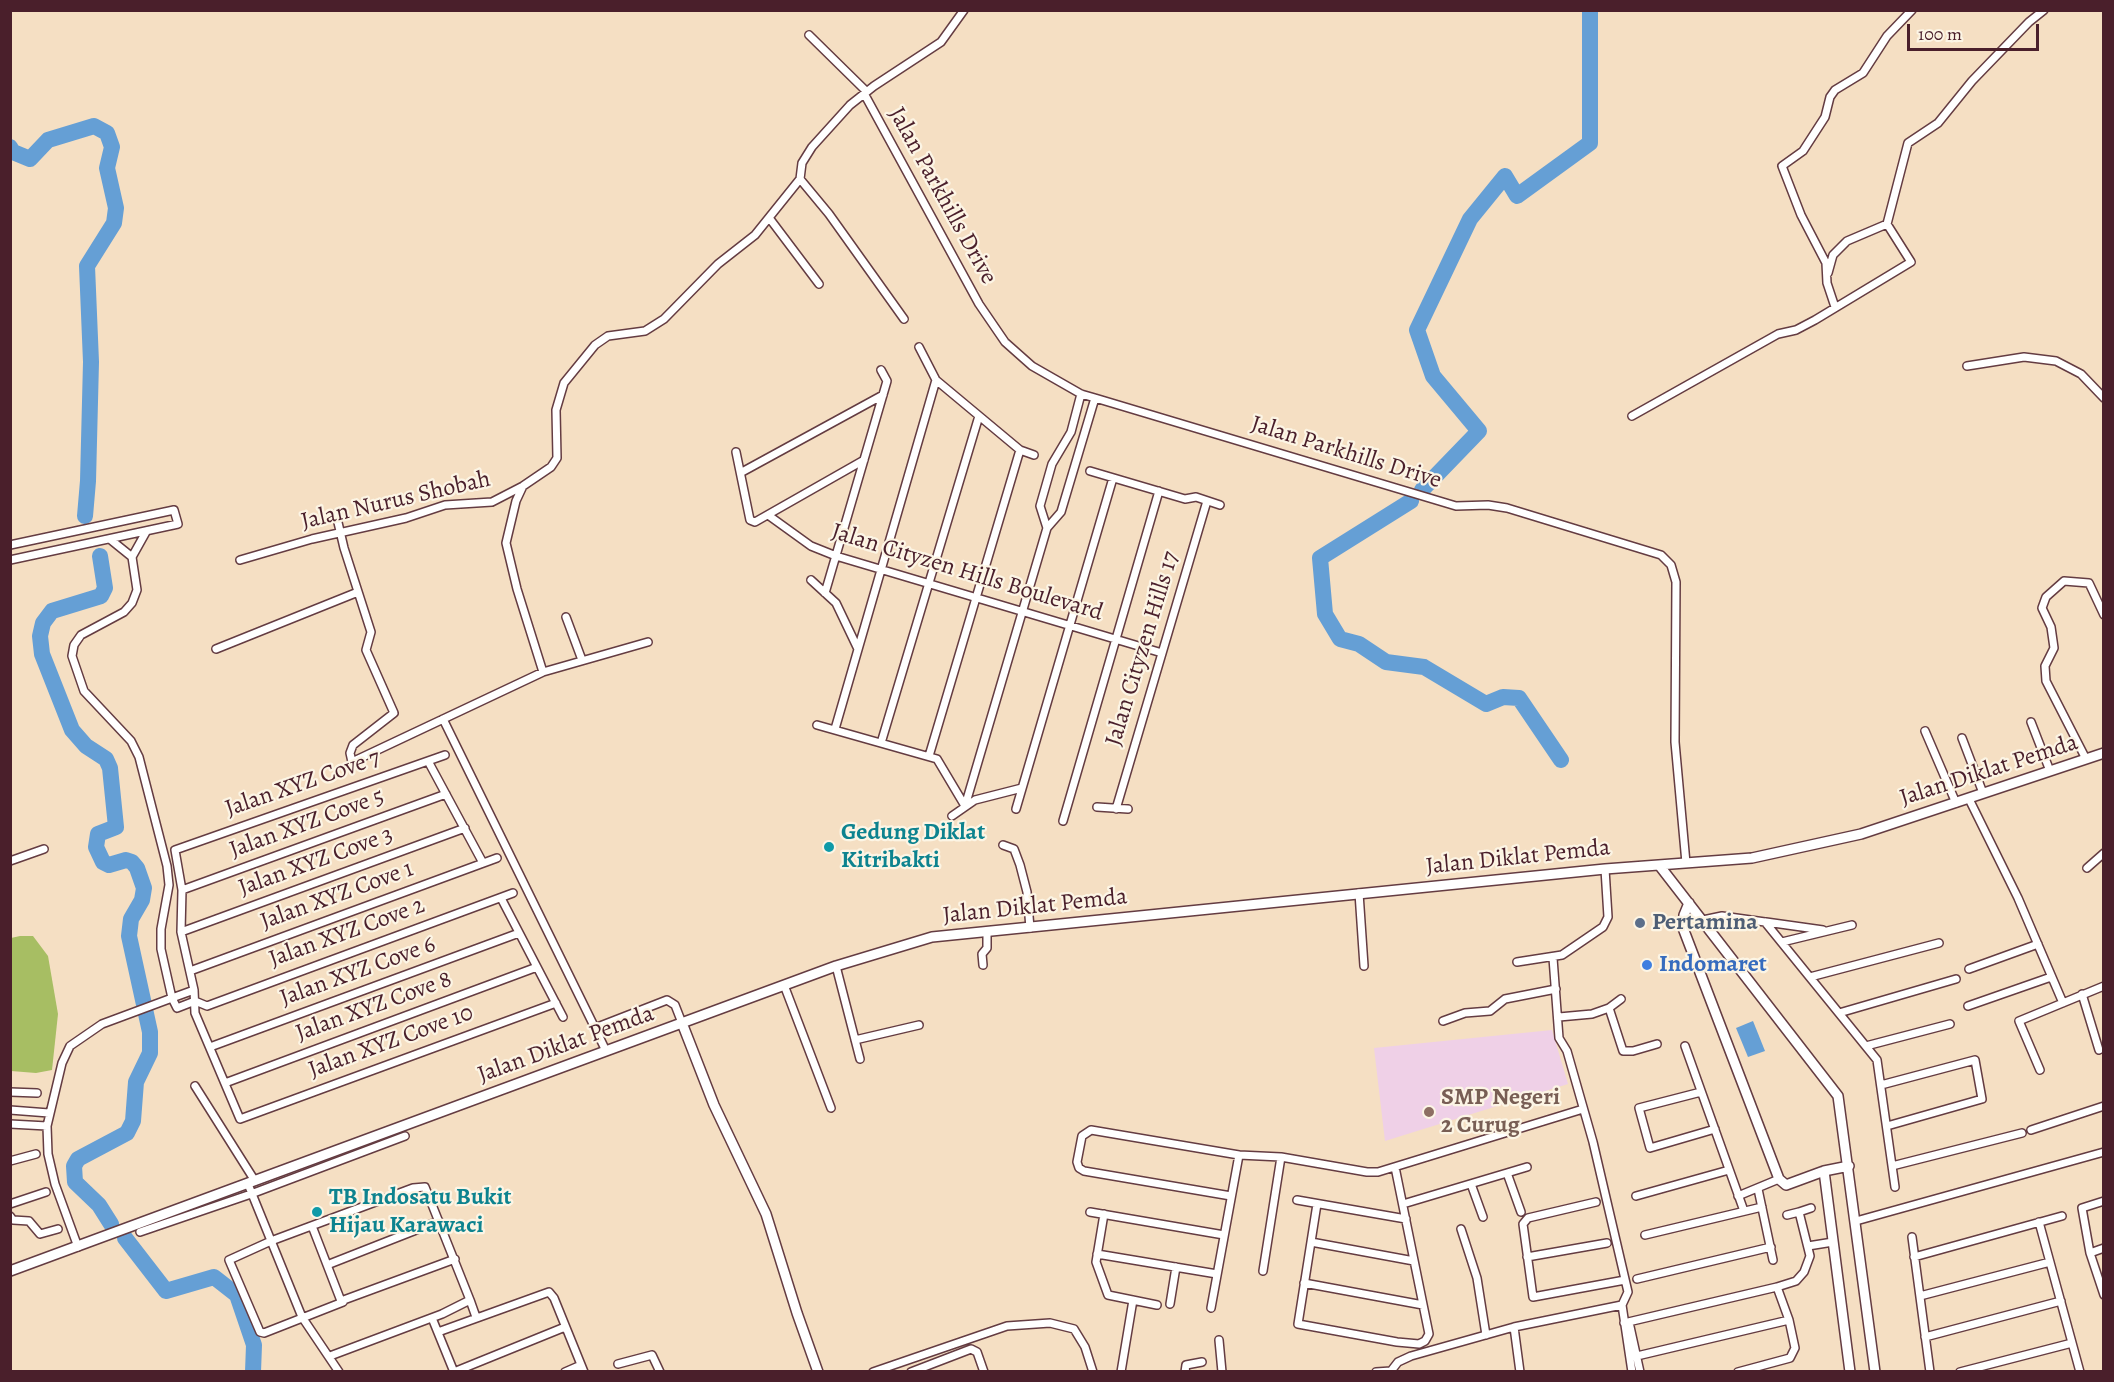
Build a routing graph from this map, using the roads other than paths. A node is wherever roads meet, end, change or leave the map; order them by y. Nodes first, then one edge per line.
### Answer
1 (964, 10) edge
2 (1912, 10) edge
3 (2044, 10) edge
4 (809, 35) dead end
5 (866, 94) junction
6 (800, 179) junction
7 (770, 219) junction
8 (1887, 224) junction
9 (1827, 275) junction
10 (819, 284) dead end
11 (1834, 307) junction
12 (904, 319) dead end
13 (919, 347) dead end
14 (1967, 366) dead end
15 (881, 370) dead end
16 (936, 380) junction
17 (1082, 394) junction
18 (883, 395) junction
19 (1095, 398) junction
20 (2103, 398) edge
21 (979, 416) junction
22 (1632, 416) dead end
23 (1020, 450) junction
24 (736, 452) dead end
25 (1034, 454) dead end
26 (864, 460) junction
27 (1090, 471) dead end
28 (742, 472) junction
29 (1113, 478) junction
30 (523, 486) junction
31 (1159, 491) junction
32 (1207, 501) junction
33 (1220, 505) dead end
34 (336, 514) dead end
35 (768, 515) junction
36 (1047, 528) junction
37 (146, 532) junction
38 (340, 532) junction
39 (111, 540) junction
40 (10, 545) edge
41 (836, 556) junction
42 (132, 557) junction
43 (10, 560) edge
44 (240, 560) dead end
45 (881, 570) junction
46 (811, 580) dead end
47 (929, 584) junction
48 (358, 592) junction
49 (825, 594) junction
50 (976, 598) junction
51 (1023, 612) junction
52 (2103, 615) edge
53 (566, 616) dead end
54 (1070, 625) junction
55 (1116, 639) junction
56 (648, 642) dead end
57 (216, 649) dead end
58 (858, 649) junction
59 (1162, 653) junction
60 (582, 660) junction
61 (543, 672) junction
62 (443, 719) junction
63 (2031, 722) dead end
64 (818, 724) dead end
65 (835, 729) junction
66 (1925, 731) dead end
67 (1962, 738) dead end
68 (881, 743) junction
69 (445, 755) dead end
70 (929, 756) junction
71 (2102, 756) edge
72 (2086, 759) junction
73 (428, 761) junction
74 (2050, 771) junction
75 (1022, 788) junction
76 (1983, 793) junction
77 (446, 794) junction
78 (1969, 799) junction
79 (1956, 803) junction
80 (965, 806) junction
81 (1097, 807) dead end
82 (1016, 809) dead end
83 (1116, 809) junction
84 (1128, 809) dead end
85 (952, 816) dead end
86 (1063, 820) dead end
87 (465, 828) junction
88 (1003, 846) dead end
89 (44, 849) dead end
90 (2103, 853) edge
91 (497, 858) dead end
92 (10, 861) edge
93 (1686, 862) junction
94 (483, 863) junction
95 (1659, 865) junction
96 (2087, 868) dead end
97 (1605, 869) junction
98 (182, 890) junction
99 (513, 893) dead end
100 (1359, 893) junction
101 (501, 898) junction
102 (1689, 903) junction
103 (1703, 920) junction
104 (1765, 921) junction
105 (1852, 925) dead end
106 (1030, 928) junction
107 (987, 931) junction
108 (1828, 931) junction
109 (181, 932) junction
110 (519, 933) junction
111 (1782, 942) junction
112 (1940, 943) dead end
113 (2038, 944) junction
114 (1553, 958) junction
115 (1517, 962) dead end
116 (983, 965) dead end
117 (836, 966) junction
118 (1364, 966) dead end
119 (537, 967) junction
120 (1969, 969) dead end
121 (190, 971) junction
122 (1810, 977) junction
123 (2051, 977) junction
124 (1956, 980) dead end
125 (784, 985) junction
126 (2103, 986) edge
127 (1556, 989) junction
128 (194, 990) junction
129 (2082, 994) junction
130 (172, 998) junction
131 (1621, 999) dead end
132 (195, 1001) junction
133 (556, 1003) junction
134 (2063, 1003) junction
135 (1968, 1006) dead end
136 (1609, 1008) junction
137 (1839, 1013) junction
138 (563, 1017) dead end
139 (1559, 1017) junction
140 (1443, 1020) dead end
141 (682, 1023) junction
142 (1950, 1024) dead end
143 (919, 1025) dead end
144 (595, 1028) junction
145 (855, 1040) junction
146 (1657, 1044) dead end
147 (1685, 1046) dead end
148 (1866, 1046) junction
149 (210, 1047) junction
150 (2099, 1050) dead end
151 (606, 1051) junction
152 (860, 1059) dead end
153 (2040, 1070) dead end
154 (225, 1083) junction
155 (1881, 1085) junction
156 (195, 1086) dead end
157 (10, 1092) edge
158 (1701, 1092) junction
159 (37, 1093) dead end
160 (2103, 1106) edge
161 (831, 1108) dead end
162 (1583, 1109) junction
163 (10, 1110) edge
164 (49, 1113) junction
165 (10, 1124) edge
166 (47, 1126) junction
167 (1887, 1126) junction
168 (1715, 1129) junction
169 (2031, 1130) dead end
170 (2022, 1133) dead end
171 (405, 1136) dead end
172 (354, 1150) junction
173 (2103, 1152) edge
174 (36, 1154) dead end
175 (1239, 1155) junction
176 (1281, 1156) junction
177 (318, 1158) junction
178 (10, 1161) edge
179 (1892, 1166) junction
180 (1395, 1167) junction
181 (1527, 1167) dead end
182 (1847, 1167) junction
183 (321, 1168) junction
184 (1729, 1170) junction
185 (1826, 1171) junction
186 (1507, 1173) junction
187 (1779, 1179) junction
188 (251, 1182) junction
189 (1471, 1184) junction
190 (1895, 1187) dead end
191 (1758, 1189) junction
192 (46, 1192) dead end
193 (251, 1194) junction
194 (1231, 1196) junction
195 (1636, 1196) dead end
196 (1738, 1196) junction
197 (1297, 1200) dead end
198 (2103, 1201) edge
199 (1596, 1202) dead end
200 (10, 1204) edge
201 (1317, 1204) junction
202 (1403, 1204) junction
203 (198, 1207) junction
204 (1762, 1207) junction
205 (1811, 1208) dead end
206 (1744, 1211) junction
207 (1090, 1212) dead end
208 (1521, 1212) dead end
209 (1799, 1212) junction
210 (1104, 1214) junction
211 (1787, 1215) dead end
212 (10, 1216) edge
213 (2062, 1216) dead end
214 (1483, 1217) dead end
215 (1406, 1219) junction
216 (439, 1221) junction
217 (1856, 1221) junction
218 (2039, 1222) junction
219 (312, 1226) junction
220 (58, 1229) dead end
221 (1461, 1229) dead end
222 (140, 1232) dead end
223 (1224, 1235) junction
224 (1645, 1235) dead end
225 (1912, 1237) dead end
226 (271, 1241) junction
227 (1311, 1242) junction
228 (1833, 1242) junction
229 (1607, 1243) dead end
230 (1809, 1246) junction
231 (78, 1247) junction
232 (1771, 1247) junction
233 (2103, 1248) edge
234 (2090, 1253) junction
235 (1097, 1254) junction
236 (1527, 1257) junction
237 (1914, 1257) junction
238 (455, 1259) junction
239 (1773, 1260) dead end
240 (1414, 1261) junction
241 (2050, 1262) junction
242 (327, 1265) junction
243 (1176, 1267) junction
244 (1263, 1270) dead end
245 (10, 1271) edge
246 (1217, 1274) junction
247 (1637, 1279) dead end
248 (1624, 1280) junction
249 (1304, 1283) junction
250 (1777, 1287) junction
251 (2103, 1292) edge
252 (1920, 1296) junction
253 (470, 1300) junction
254 (1133, 1300) junction
255 (2061, 1301) junction
256 (343, 1302) junction
257 (1170, 1304) dead end
258 (1157, 1305) dead end
259 (1423, 1305) junction
260 (1622, 1305) junction
261 (1211, 1308) dead end
262 (302, 1317) junction
263 (476, 1317) junction
264 (432, 1318) junction
265 (1789, 1320) junction
266 (1627, 1323) junction
267 (565, 1327) junction
268 (1514, 1328) junction
269 (438, 1332) junction
270 (1486, 1335) junction
271 (1925, 1337) junction
272 (1219, 1340) dead end
273 (2072, 1342) junction
274 (330, 1356) junction
275 (1637, 1356) junction
276 (1202, 1362) dead end
277 (618, 1364) dead end
278 (582, 1368) edge
279 (339, 1371) edge
280 (454, 1371) edge
281 (565, 1371) edge
282 (660, 1371) edge
283 (818, 1371) edge
284 (873, 1371) edge
285 (911, 1371) edge
286 (984, 1371) edge
287 (1093, 1371) edge
288 (1121, 1371) edge
289 (1185, 1371) edge
290 (1222, 1371) edge
291 (1376, 1371) edge
292 (1391, 1371) edge
293 (1520, 1371) edge
294 (1632, 1371) edge
295 (1640, 1371) edge
296 (1738, 1371) edge
297 (1850, 1371) edge
298 (1875, 1371) edge
299 (1930, 1371) edge
300 (1960, 1371) edge
301 (2080, 1371) edge

1 - 5 street, Jalan Nurus Shobah
2 - 9 street
3 - 8 street
4 - 5 street, Jalan Parkhills Drive
5 - 6 street, Jalan Nurus Shobah
5 - 17 street, Jalan Parkhills Drive
6 - 7 street, Jalan Nurus Shobah
6 - 12 street
7 - 10 street
7 - 30 street, Jalan Nurus Shobah
8 - 9 street
8 - 11 street
9 - 11 street
11 - 22 street
13 - 16 street
14 - 20 street
15 - 18 street
16 - 21 street
16 - 45 street
17 - 19 street, Jalan Parkhills Drive
17 - 36 street
18 - 26 street
18 - 28 street
19 - 36 street
19 - 93 street, Jalan Parkhills Drive
21 - 23 street
21 - 47 street
23 - 25 street
23 - 50 street
24 - 28 street
26 - 35 street
26 - 41 street
27 - 29 street
28 - 35 street
29 - 31 street
29 - 54 street
30 - 38 street, Jalan Nurus Shobah
30 - 61 street
31 - 32 street
31 - 55 street
32 - 33 street
32 - 59 street, Jalan Cityzen Hills 17
34 - 38 street
35 - 41 street, Jalan Cityzen Hills Boulevard
36 - 51 street
37 - 39 street
37 - 40 street
37 - 42 street
38 - 44 street, Jalan Nurus Shobah
38 - 48 street
39 - 42 street
39 - 43 street
41 - 45 street, Jalan Cityzen Hills Boulevard
41 - 49 street
42 - 130 street
45 - 47 street, Jalan Cityzen Hills Boulevard
45 - 58 street
46 - 49 street
47 - 50 street, Jalan Cityzen Hills Boulevard
47 - 68 street
48 - 57 street
48 - 62 street
49 - 58 street
50 - 51 street, Jalan Cityzen Hills Boulevard
50 - 70 street
51 - 54 street, Jalan Cityzen Hills Boulevard
51 - 80 street
52 - 72 street
53 - 60 street
54 - 55 street, Jalan Cityzen Hills Boulevard
54 - 75 street
55 - 59 street, Jalan Cityzen Hills Boulevard
55 - 86 street
56 - 60 street
58 - 65 street
59 - 83 street, Jalan Cityzen Hills 17
60 - 61 street
61 - 62 street
62 - 144 street
63 - 74 street
64 - 65 street
65 - 68 street
66 - 79 street
67 - 76 street
68 - 70 street
69 - 73 street, Jalan XYZ Cove 7
70 - 80 street
71 - 72 street, Jalan Diklat Pemda
72 - 74 street, Jalan Diklat Pemda
73 - 77 street
73 - 98 street, Jalan XYZ Cove 7
74 - 76 street, Jalan Diklat Pemda
75 - 80 street
75 - 82 street
76 - 78 street, Jalan Diklat Pemda
77 - 87 street
77 - 98 street, Jalan XYZ Cove 5
78 - 79 street, Jalan Diklat Pemda
78 - 113 street
79 - 93 street, Jalan Diklat Pemda
80 - 85 street
81 - 83 street
83 - 84 street
87 - 94 street
87 - 109 street, Jalan XYZ Cove 3
88 - 106 street
89 - 92 street
90 - 96 street
91 - 94 street, Jalan XYZ Cove 1
93 - 95 street, Jalan Diklat Pemda
94 - 121 street, Jalan XYZ Cove 1
95 - 97 street, Jalan Diklat Pemda
95 - 102 street
97 - 100 street, Jalan Diklat Pemda
97 - 114 street
98 - 109 street
99 - 101 street, Jalan XYZ Cove 2
100 - 106 street, Jalan Diklat Pemda
100 - 118 street
101 - 110 street
101 - 132 street, Jalan XYZ Cove 2
102 - 103 street
102 - 187 street
103 - 104 street
103 - 182 street
104 - 108 street
104 - 111 street
105 - 108 street
106 - 107 street, Jalan Diklat Pemda
107 - 116 street
107 - 117 street, Jalan Diklat Pemda
108 - 111 street
109 - 121 street
110 - 119 street
110 - 149 street, Jalan XYZ Cove 6
111 - 122 street
112 - 122 street
113 - 120 street
113 - 123 street
114 - 115 street
114 - 127 street
117 - 125 street, Jalan Diklat Pemda
117 - 145 street
119 - 133 street
119 - 154 street, Jalan XYZ Cove 8
121 - 128 street
122 - 137 street
123 - 134 street
123 - 135 street
124 - 137 street
125 - 141 street, Jalan Diklat Pemda
125 - 161 street
126 - 129 street
127 - 139 street
127 - 140 street
128 - 130 street
128 - 132 street
129 - 134 street
129 - 150 street
130 - 132 street, Jalan XYZ Cove 2
130 - 164 street
131 - 136 street
132 - 149 street
133 - 138 street
133 - 154 street, Jalan XYZ Cove 10
134 - 153 street
136 - 139 street
136 - 146 street
137 - 148 street
139 - 162 street
141 - 144 street
141 - 151 street, Jalan Diklat Pemda
141 - 283 street
142 - 148 street
143 - 145 street
144 - 151 street
145 - 152 street
147 - 158 street
148 - 155 street
149 - 154 street
151 - 172 street, Jalan Diklat Pemda
155 - 167 street
155 - 167 street
156 - 188 street
157 - 159 street
158 - 168 street
158 - 168 street
160 - 169 street
162 - 180 street
162 - 248 street
163 - 164 street
164 - 166 street
165 - 166 street
166 - 231 street
167 - 179 street
168 - 184 street
170 - 179 street
171 - 172 street
172 - 177 street, Jalan Diklat Pemda
172 - 183 street
173 - 217 street
174 - 178 street
175 - 176 street
175 - 194 street
175 - 194 street
176 - 180 street
176 - 244 street
177 - 183 street
177 - 188 street, Jalan Diklat Pemda
179 - 190 street
180 - 202 street
181 - 186 street
182 - 185 street
182 - 217 street
183 - 193 street
184 - 195 street
184 - 196 street
185 - 187 street
185 - 228 street
186 - 189 street
186 - 208 street
187 - 191 street
188 - 193 street
188 - 203 street, Jalan Diklat Pemda
189 - 202 street
189 - 214 street
191 - 196 street
191 - 204 street
192 - 200 street
193 - 203 street
193 - 226 street
194 - 223 street
196 - 206 street
197 - 201 street
198 - 234 street
199 - 236 street
201 - 215 street
201 - 227 street
202 - 215 street
203 - 222 street
203 - 231 street, Jalan Diklat Pemda
204 - 206 street
204 - 232 street
205 - 209 street
206 - 224 street
207 - 210 street
209 - 211 street
209 - 230 street
210 - 223 street
210 - 235 street
212 - 220 street
213 - 218 street
215 - 240 street
216 - 219 street
216 - 238 street
216 - 242 street
217 - 298 street
218 - 237 street
218 - 241 street
219 - 226 street
219 - 242 street
221 - 270 street
223 - 246 street
225 - 237 street
226 - 262 street
226 - 262 street
227 - 240 street
227 - 249 street
228 - 230 street
228 - 297 street
229 - 236 street
230 - 250 street
231 - 245 street, Jalan Diklat Pemda
232 - 239 street
232 - 247 street
233 - 234 street
234 - 251 street
235 - 243 street
235 - 254 street
236 - 248 street
237 - 252 street
238 - 253 street
238 - 256 street
240 - 259 street
241 - 252 street
241 - 255 street
242 - 256 street
243 - 246 street
243 - 257 street
246 - 261 street
248 - 260 street
249 - 259 street
249 - 259 street
250 - 265 street
250 - 266 street
252 - 271 street
253 - 263 street
253 - 264 street
254 - 258 street
254 - 288 street
255 - 271 street
255 - 273 street
256 - 262 street
260 - 266 street
260 - 268 street
262 - 274 street
263 - 267 street
263 - 269 street
264 - 269 street
264 - 274 street
265 - 275 street
265 - 296 street
266 - 275 street
266 - 294 street
267 - 278 street
267 - 280 street
268 - 270 street
268 - 293 street
269 - 280 street
270 - 292 street
271 - 299 street
272 - 290 street
273 - 300 street
273 - 301 street
274 - 279 street
275 - 295 street
276 - 289 street
277 - 282 street
278 - 281 street
284 - 287 street
285 - 286 street
291 - 292 street

